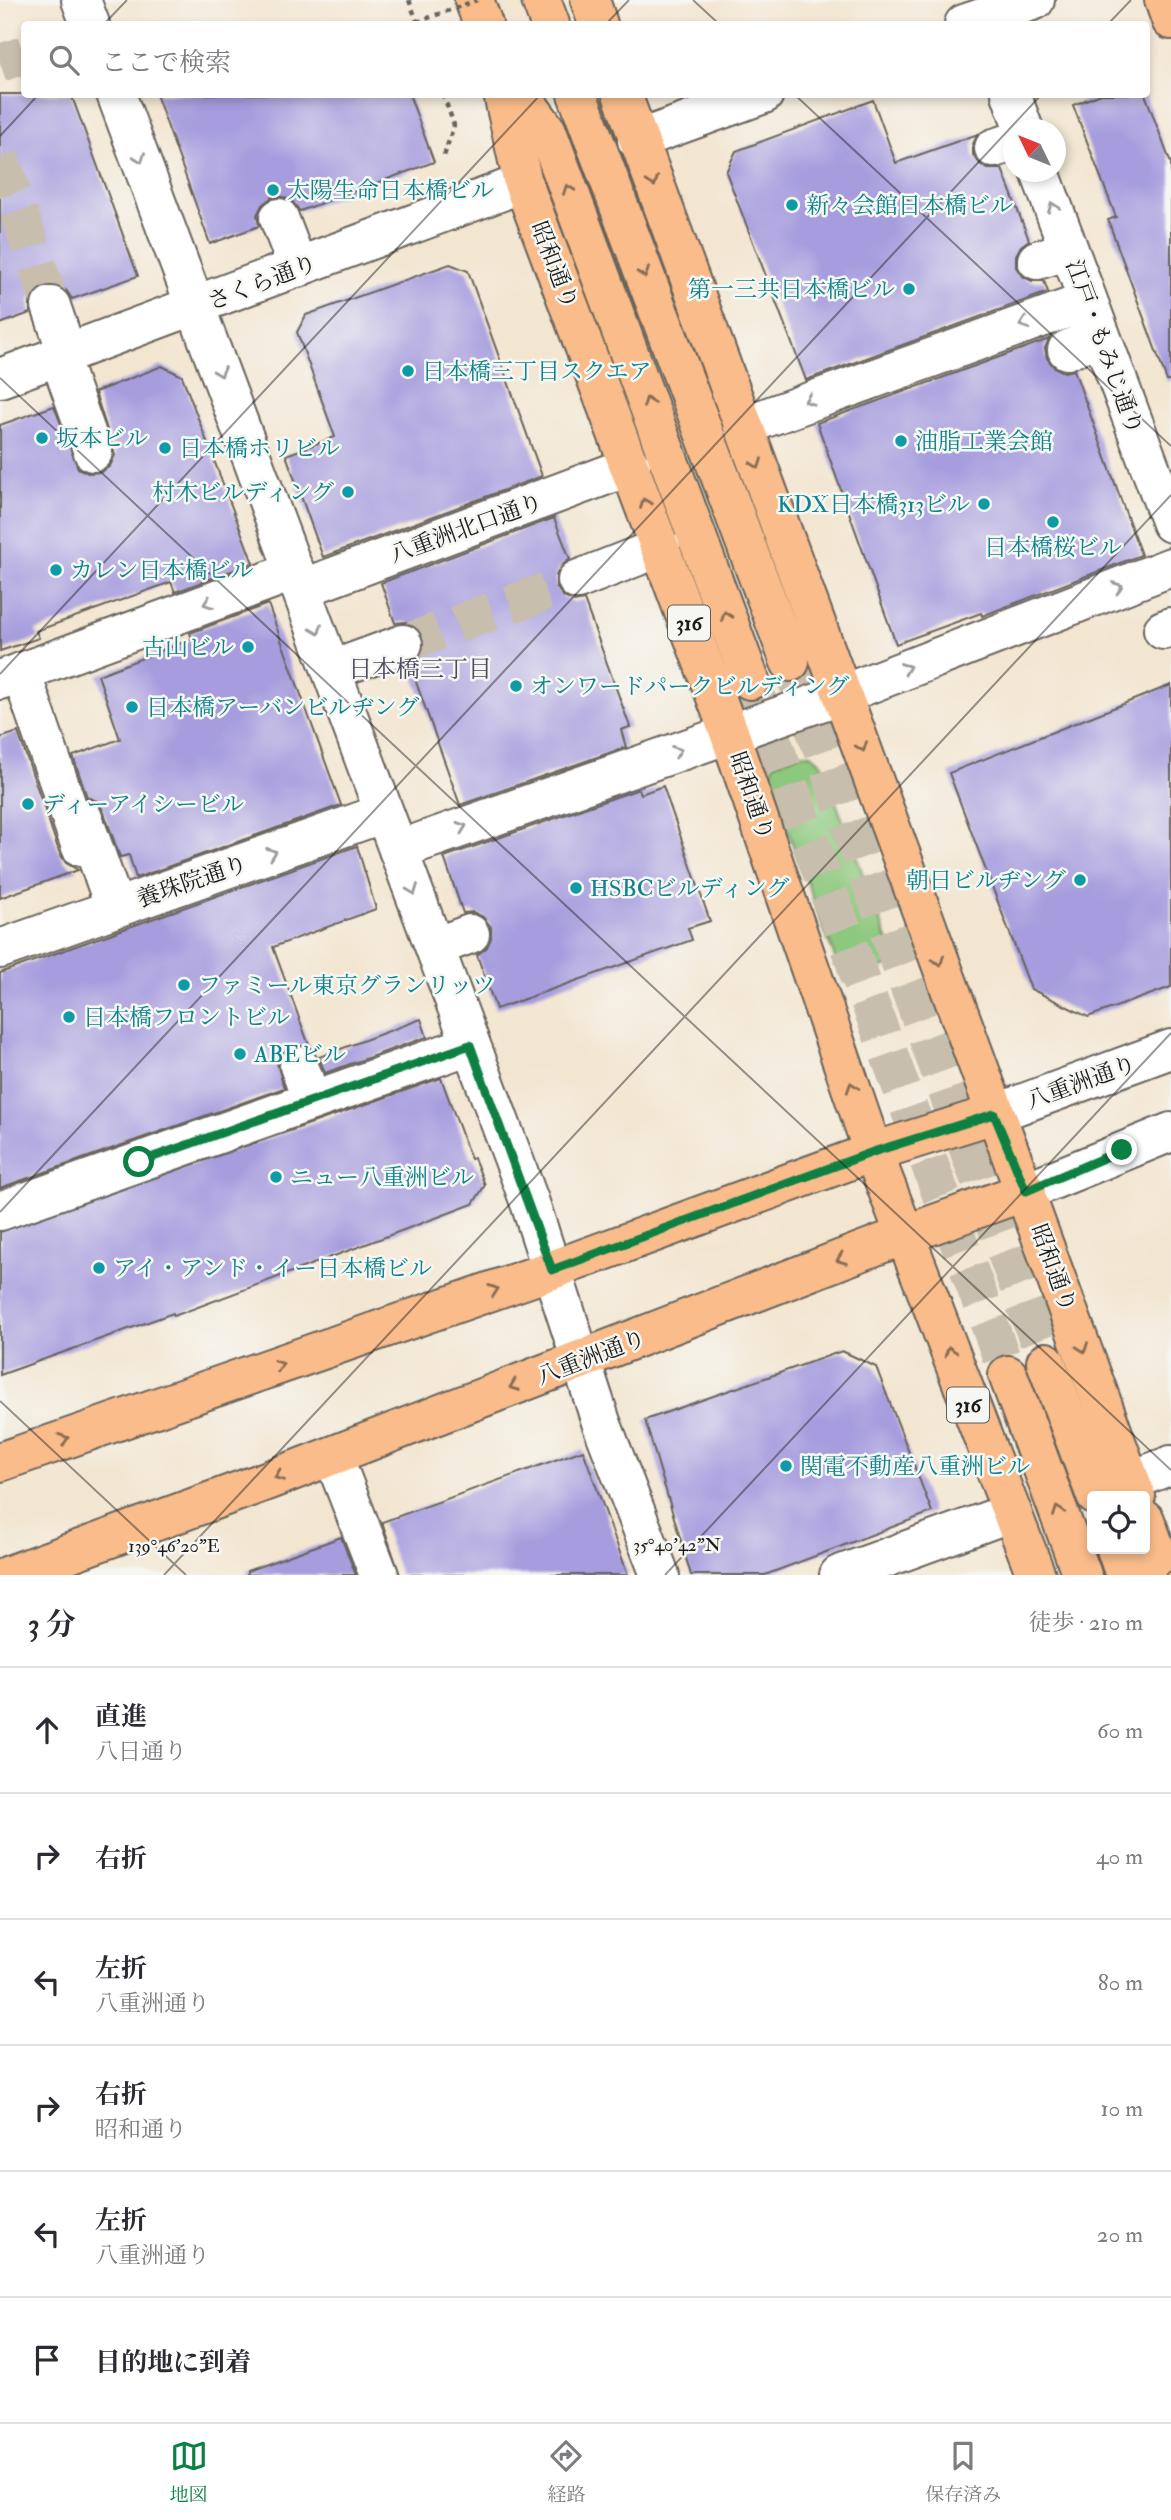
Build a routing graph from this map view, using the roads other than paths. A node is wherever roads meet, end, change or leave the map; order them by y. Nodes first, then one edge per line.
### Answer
1 (80, 0) edge
2 (476, 0) edge
3 (541, 0) edge
4 (590, 0) edge
5 (1035, 0) edge
6 (1164, 0) edge
7 (977, 17) edge
8 (1171, 20) edge
9 (89, 21) edge
10 (482, 21) edge
11 (549, 21) edge
12 (597, 21) edge
13 (118, 98) edge
14 (504, 98) edge
15 (523, 98) edge
16 (579, 98) edge
17 (623, 98) edge
18 (753, 98) edge
19 (1011, 98) edge
20 (1011, 119) edge
21 (637, 140) junction
22 (1042, 182) edge
23 (523, 183) junction
24 (279, 218) dead end
25 (298, 268) junction
26 (51, 306) tunnel mouth
27 (196, 307) junction
28 (1085, 328) junction
29 (63, 355) junction
30 (0, 378) edge
31 (743, 426) junction
32 (93, 452) dead end
33 (631, 466) junction
34 (1171, 523) edge
35 (662, 547) junction
36 (1171, 567) edge
37 (298, 580) junction
38 (577, 580) tunnel mouth
39 (403, 644) tunnel mouth
40 (790, 662) tunnel mouth
41 (332, 670) junction
42 (10, 676) edge
43 (750, 680) tunnel mouth
44 (842, 694) junction
45 (729, 732) junction
46 (64, 764) dead end
47 (384, 813) junction
48 (81, 847) dead end
49 (398, 850) junction
50 (115, 908) junction
51 (470, 934) dead end
52 (435, 947) junction
53 (0, 949) edge
54 (470, 1045) junction
55 (1171, 1049) edge
56 (299, 1066) dead end
57 (312, 1101) junction
58 (994, 1114) junction
59 (1171, 1132) edge
60 (873, 1152) junction
61 (1026, 1191) junction
62 (0, 1211) edge
63 (904, 1235) junction
64 (552, 1270) junction
65 (581, 1361) junction
66 (1046, 1362) tunnel mouth
67 (1008, 1375) tunnel mouth
68 (332, 1456) junction
69 (0, 1462) edge
70 (1171, 1465) edge
71 (1133, 1489) edge
72 (1094, 1491) edge
73 (1012, 1512) junction
74 (1150, 1533) edge
75 (1118, 1554) edge
76 (9, 1575) edge
77 (379, 1575) edge
78 (660, 1575) edge
79 (839, 1575) edge
80 (1036, 1575) edge
81 (1082, 1575) edge
82 (1125, 1575) edge
83 (1166, 1575) edge

1 - 9 street
2 - 10 main road
3 - 11 main road
4 - 12 main road
5 - 7 street
6 - 8 main road
13 -> 27 street
14 - 23 main road, 昭和通り / 316
43 -> 15 main road, 昭和通り / 316
16 -> 40 main road
17 - 21 main road, 昭和通り
18 - 21 street
19 - 20 street
21 -> 31 main road, 昭和通り
28 -> 22 street, 江戸・もみじ通り
23 - 25 street, さくら通り
23 - 33 main road, 昭和通り / 316
24 - 25 street
25 - 27 street, さくら通り
26 - 29 street
27 - 29 street, さくら通り
27 -> 37 street
28 -> 31 street
28 - 34 street, 江戸・もみじ通り
29 - 30 street, さくら通り
29 - 32 street
31 -> 44 main road, 昭和通り
35 -> 33 main road, 昭和通り / 316
33 - 37 street, 八重洲北口通り
35 - 38 street
35 - 45 main road, 昭和通り / 316
44 -> 36 street
37 -> 41 street
37 -> 42 street, 八重洲北口通り
39 - 41 street
41 - 47 street
42 - 48 street
44 - 45 street
44 -> 58 main road, 昭和通り
49 -> 45 street
60 -> 45 main road, 昭和通り / 316
46 - 50 street
47 - 49 street
50 -> 47 street, 養珠院通り
49 -> 52 street
50 - 53 street, 養珠院通り
51 - 52 street
52 - 54 street
54 - 57 street
54 - 64 street
55 - 58 street, 八重洲通り
56 - 57 street
57 - 62 street
58 - 60 main road, 八重洲通り
58 - 61 main road, 昭和通り
59 - 61 street, 八重洲通り
60 - 63 main road, 昭和通り / 316
60 - 64 main road, 八重洲通り
61 - 63 main road, 八重洲通り
61 -> 71 main road, 昭和通り
63 -> 65 main road, 八重洲通り
73 -> 63 main road, 昭和通り / 316
64 - 65 street
69 -> 64 main road, 八重洲通り
65 -> 68 main road, 八重洲通り
65 - 78 street
66 - 72 main road
81 -> 67 main road, 316
68 -> 76 main road, 八重洲通り
68 - 77 street
70 - 71 street
73 - 79 street
73 - 80 main road, 昭和通り / 316
74 - 83 main road
75 - 82 main road

